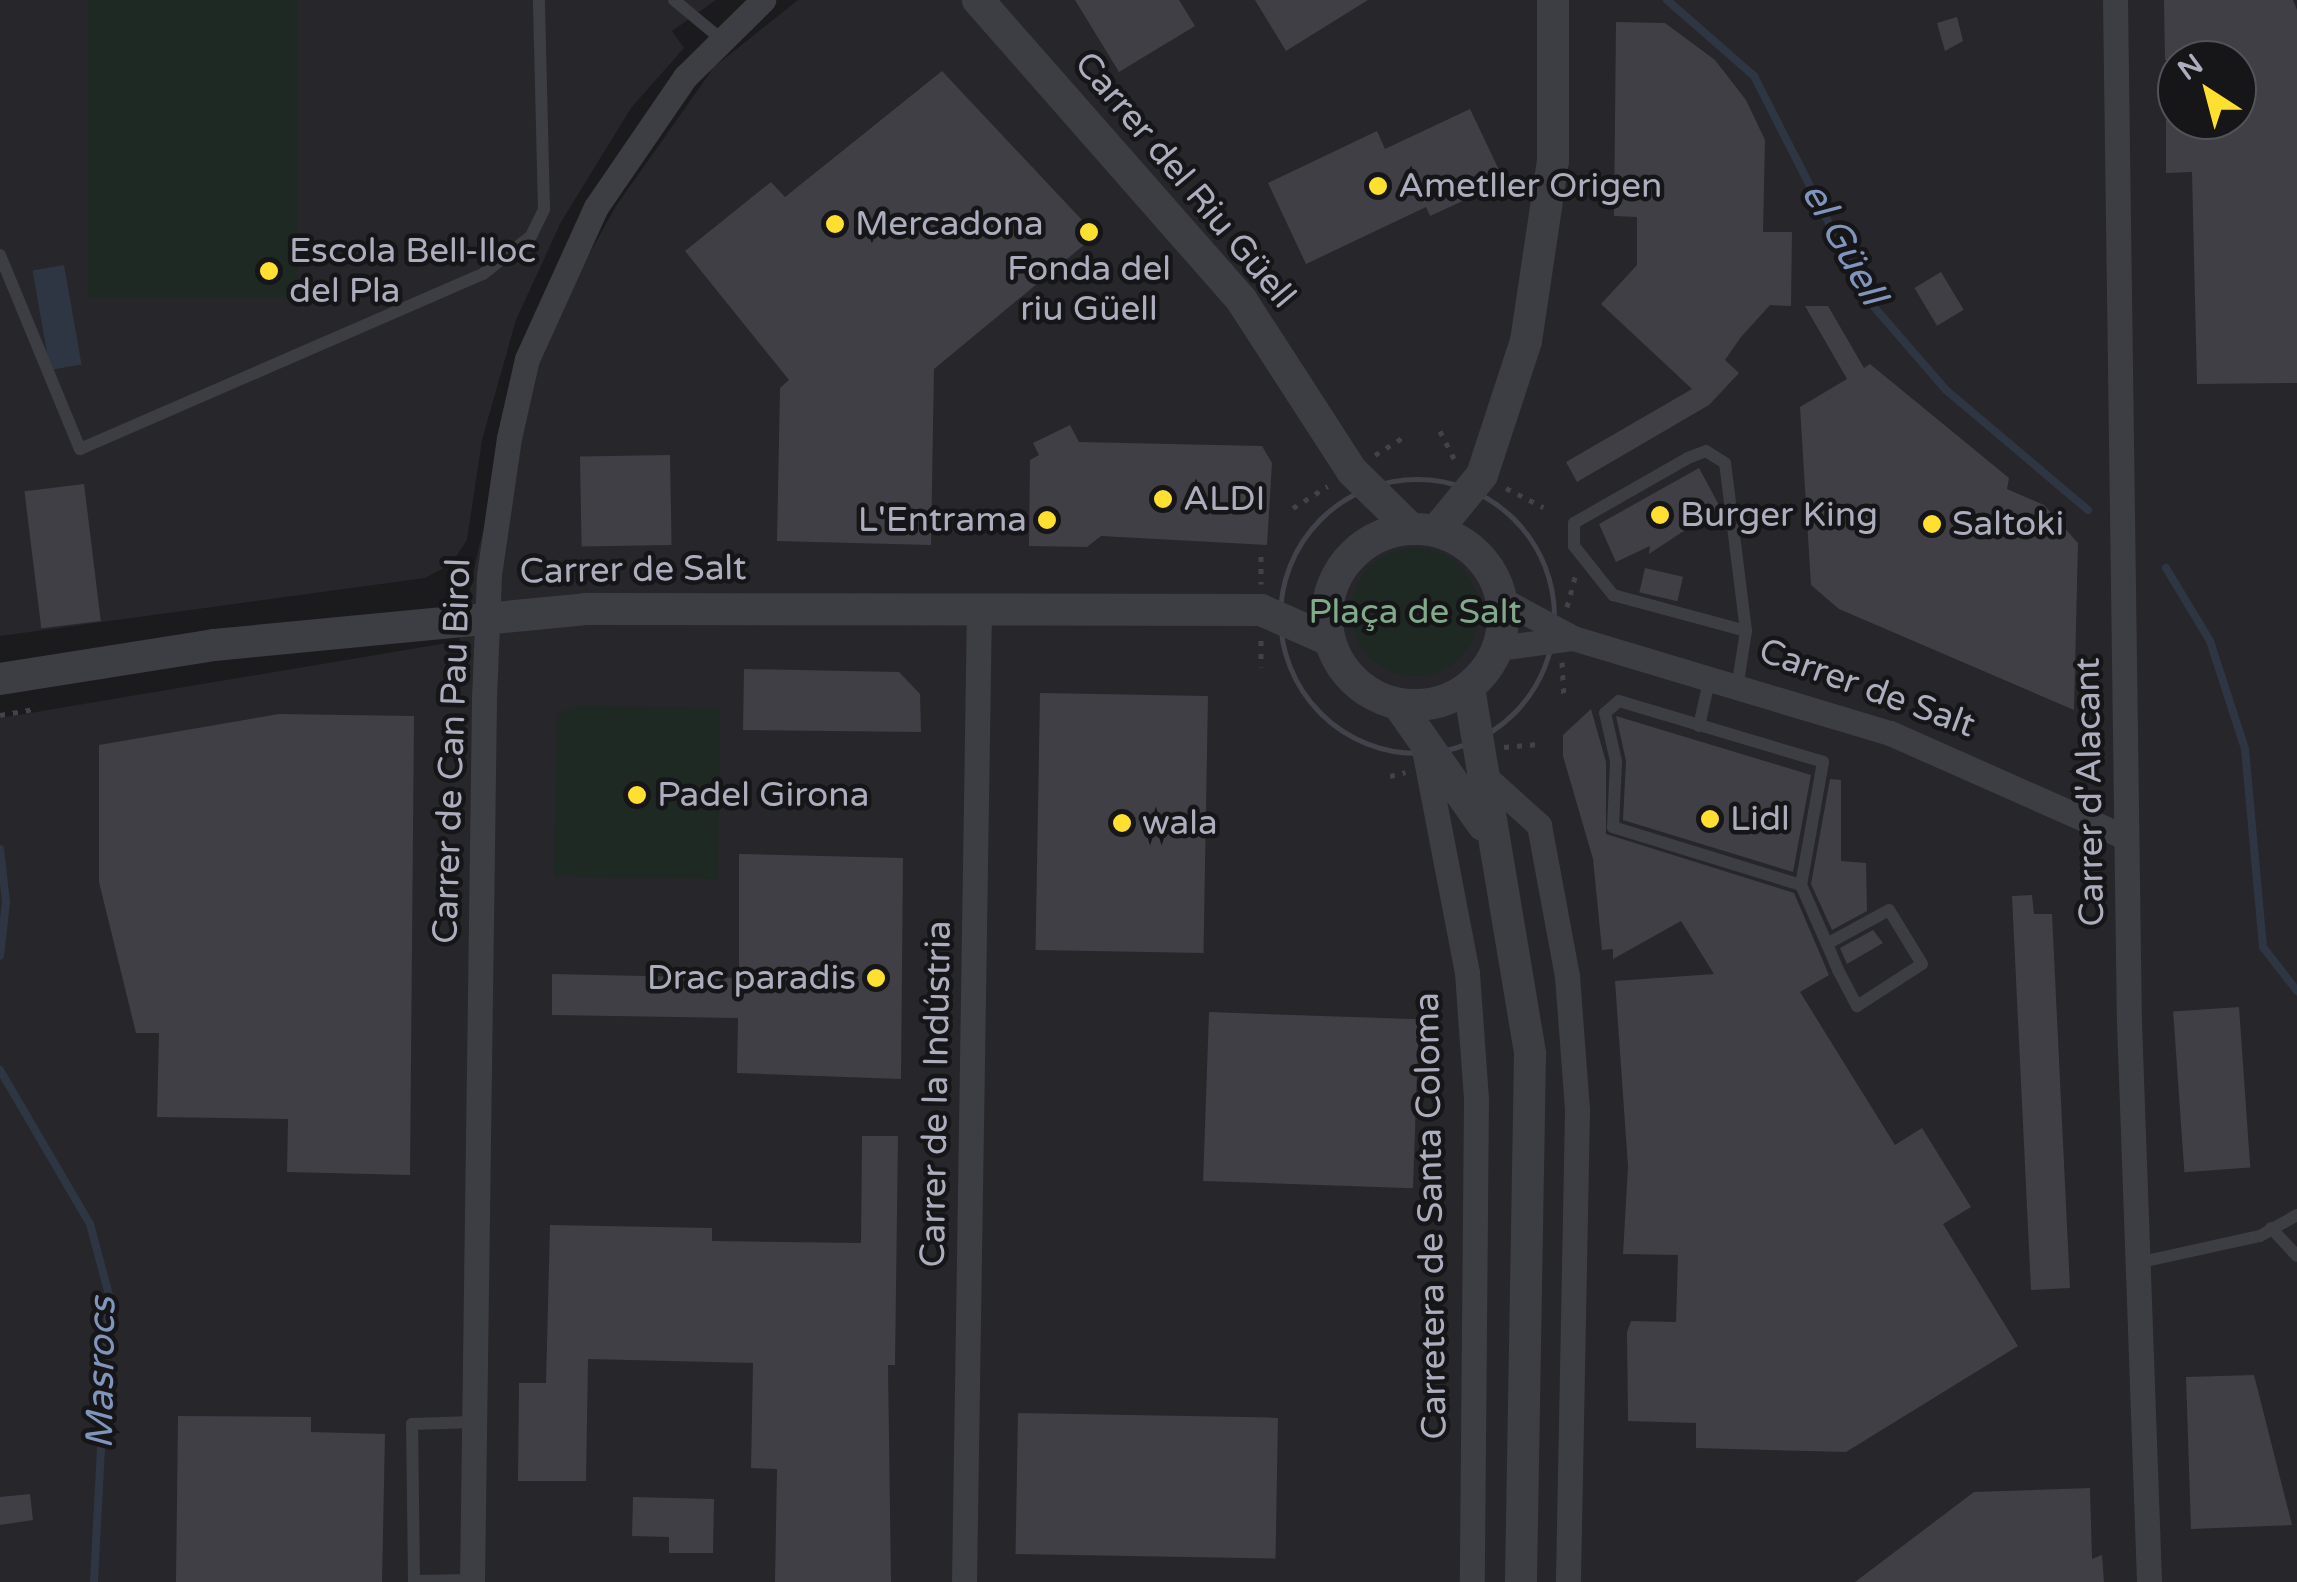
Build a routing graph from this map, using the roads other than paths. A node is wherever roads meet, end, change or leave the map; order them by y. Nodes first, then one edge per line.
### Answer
1 (539, 0) edge
2 (674, 0) edge
3 (763, 0) edge
4 (978, 0) edge
5 (1553, 0) edge
6 (2116, 0) edge
7 (720, 39) junction
8 (0, 255) edge
9 (1352, 471) junction
10 (1470, 480) junction
11 (1423, 530) junction
12 (1358, 550) junction
13 (1472, 550) junction
14 (1334, 583) junction
15 (1501, 599) junction
16 (979, 608) junction
17 (1272, 612) junction
18 (490, 614) junction
19 (1746, 631) junction
20 (1573, 638) junction
21 (1329, 640) junction
22 (1498, 648) junction
23 (1710, 674) junction
24 (0, 680) edge
25 (1738, 682) junction
26 (1468, 688) junction
27 (1398, 704) junction
28 (1700, 726) junction
29 (1421, 734) junction
30 (1479, 771) junction
31 (1491, 836) junction
32 (2125, 837) junction
33 (1801, 885) junction
34 (1827, 944) junction
35 (2297, 1215) edge
36 (2271, 1228) junction
37 (2297, 1256) edge
38 (2138, 1262) junction
39 (474, 1422) junction
40 (472, 1581) edge
41 (964, 1582) edge
42 (1472, 1582) edge
43 (1522, 1582) edge
44 (1568, 1582) edge
45 (2149, 1582) edge

1 - 8 lane
2 - 7 lane
3 - 7 street, Carrer de Can Pau Birol
4 - 9 street, Carrer del Riu Güell
5 - 10 street
6 - 32 street, Carrer d'Alacant
7 - 18 street, Carrer de Can Pau Birol
9 - 11 street, Carrer del Riu Güell
9 - 12 street, Carrer del Riu Güell
10 - 11 street
10 - 13 street
11 - 12 street
11 - 13 street
12 - 14 street
13 - 15 street
14 - 17 street, Carrer de Salt
14 - 21 street
15 - 20 street, Carrer de Salt
15 - 22 street
16 - 17 street, Carrer de Salt
16 - 18 street, Carrer de Salt
16 - 41 street, Carrer de la Indústria
17 - 21 street, Carrer de Salt
18 - 24 street, Carrer de Salt
18 - 39 street, Carrer de Can Pau Birol
19 - 19 lane
19 - 25 lane
20 - 22 street, Carrer de Salt
20 - 23 street, Carrer de Salt
21 - 27 street
22 - 26 street
23 - 25 street, Carrer de Salt
23 - 28 lane
25 - 32 street, Carrer de Salt
26 - 27 street
26 - 30 street, Carretera de Santa Coloma
27 - 29 street, Carretera de Santa Coloma
28 - 33 lane
28 - 33 lane
29 - 31 street, Carretera de Santa Coloma
29 - 42 street, Carretera de Santa Coloma
30 - 31 street, Carretera de Santa Coloma
30 - 44 street
31 - 43 street, Carretera de Santa Coloma
32 - 38 street, Carrer d'Alacant
33 - 34 lane
34 - 34 lane
35 - 36 lane
36 - 37 lane
36 - 38 lane
38 - 45 street, Carrer d'Alacant
39 - 40 street, Carrer de Can Pau Birol
39 - 40 lane

